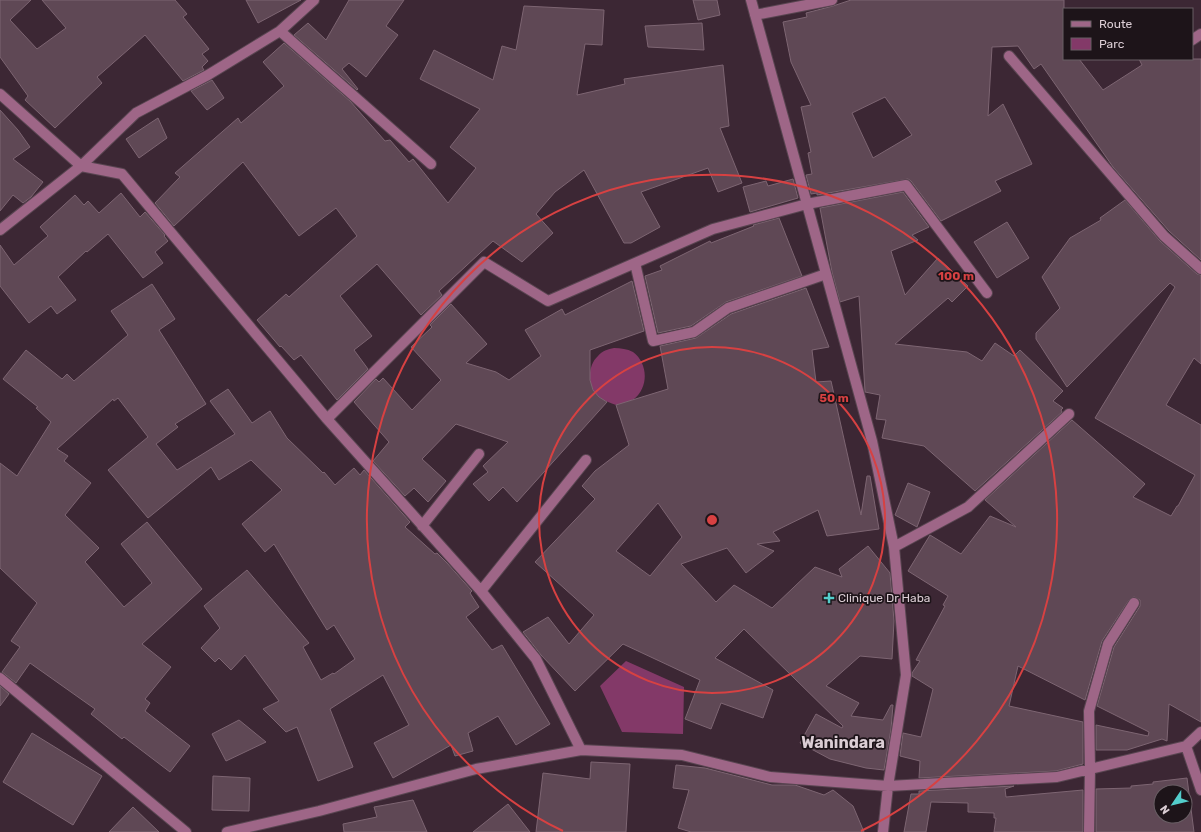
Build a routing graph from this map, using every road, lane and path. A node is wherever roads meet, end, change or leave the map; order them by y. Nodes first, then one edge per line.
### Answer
1 (314, 0) edge
2 (751, 0) edge
3 (832, 0) edge
4 (755, 15) junction
5 (280, 31) junction
6 (1009, 56) dead end
7 (0, 94) edge
8 (431, 164) dead end
9 (81, 166) junction
10 (807, 204) junction
11 (0, 230) edge
12 (635, 263) junction
13 (1201, 269) edge
14 (826, 274) junction
15 (987, 293) dead end
16 (1069, 414) dead end
17 (326, 419) junction
18 (479, 454) dead end
19 (586, 460) dead end
20 (422, 526) junction
21 (894, 547) junction
22 (481, 591) junction
23 (1134, 603) dead end
24 (0, 678) edge
25 (1201, 732) edge
26 (1186, 746) junction
27 (582, 750) junction
28 (1090, 769) junction
29 (888, 786) junction
30 (1201, 790) edge
31 (186, 832) edge
32 (227, 832) edge
33 (883, 832) edge
34 (1089, 832) edge

1 - 5 street
2 - 4 street
3 - 4 street
4 - 10 street
5 - 8 street
5 - 9 street
6 - 13 street
7 - 9 street
9 - 11 street
9 - 17 street
10 - 12 street
10 - 14 street
10 - 15 street
12 - 14 street
12 - 17 street
14 - 21 street
16 - 21 street
17 - 20 street
18 - 20 street
19 - 22 street
20 - 22 street
21 - 29 street
22 - 27 street
23 - 28 street
24 - 31 street
25 - 26 street
26 - 28 street
26 - 30 street
27 - 29 street
27 - 32 street
28 - 29 street
28 - 34 street
29 - 33 street

